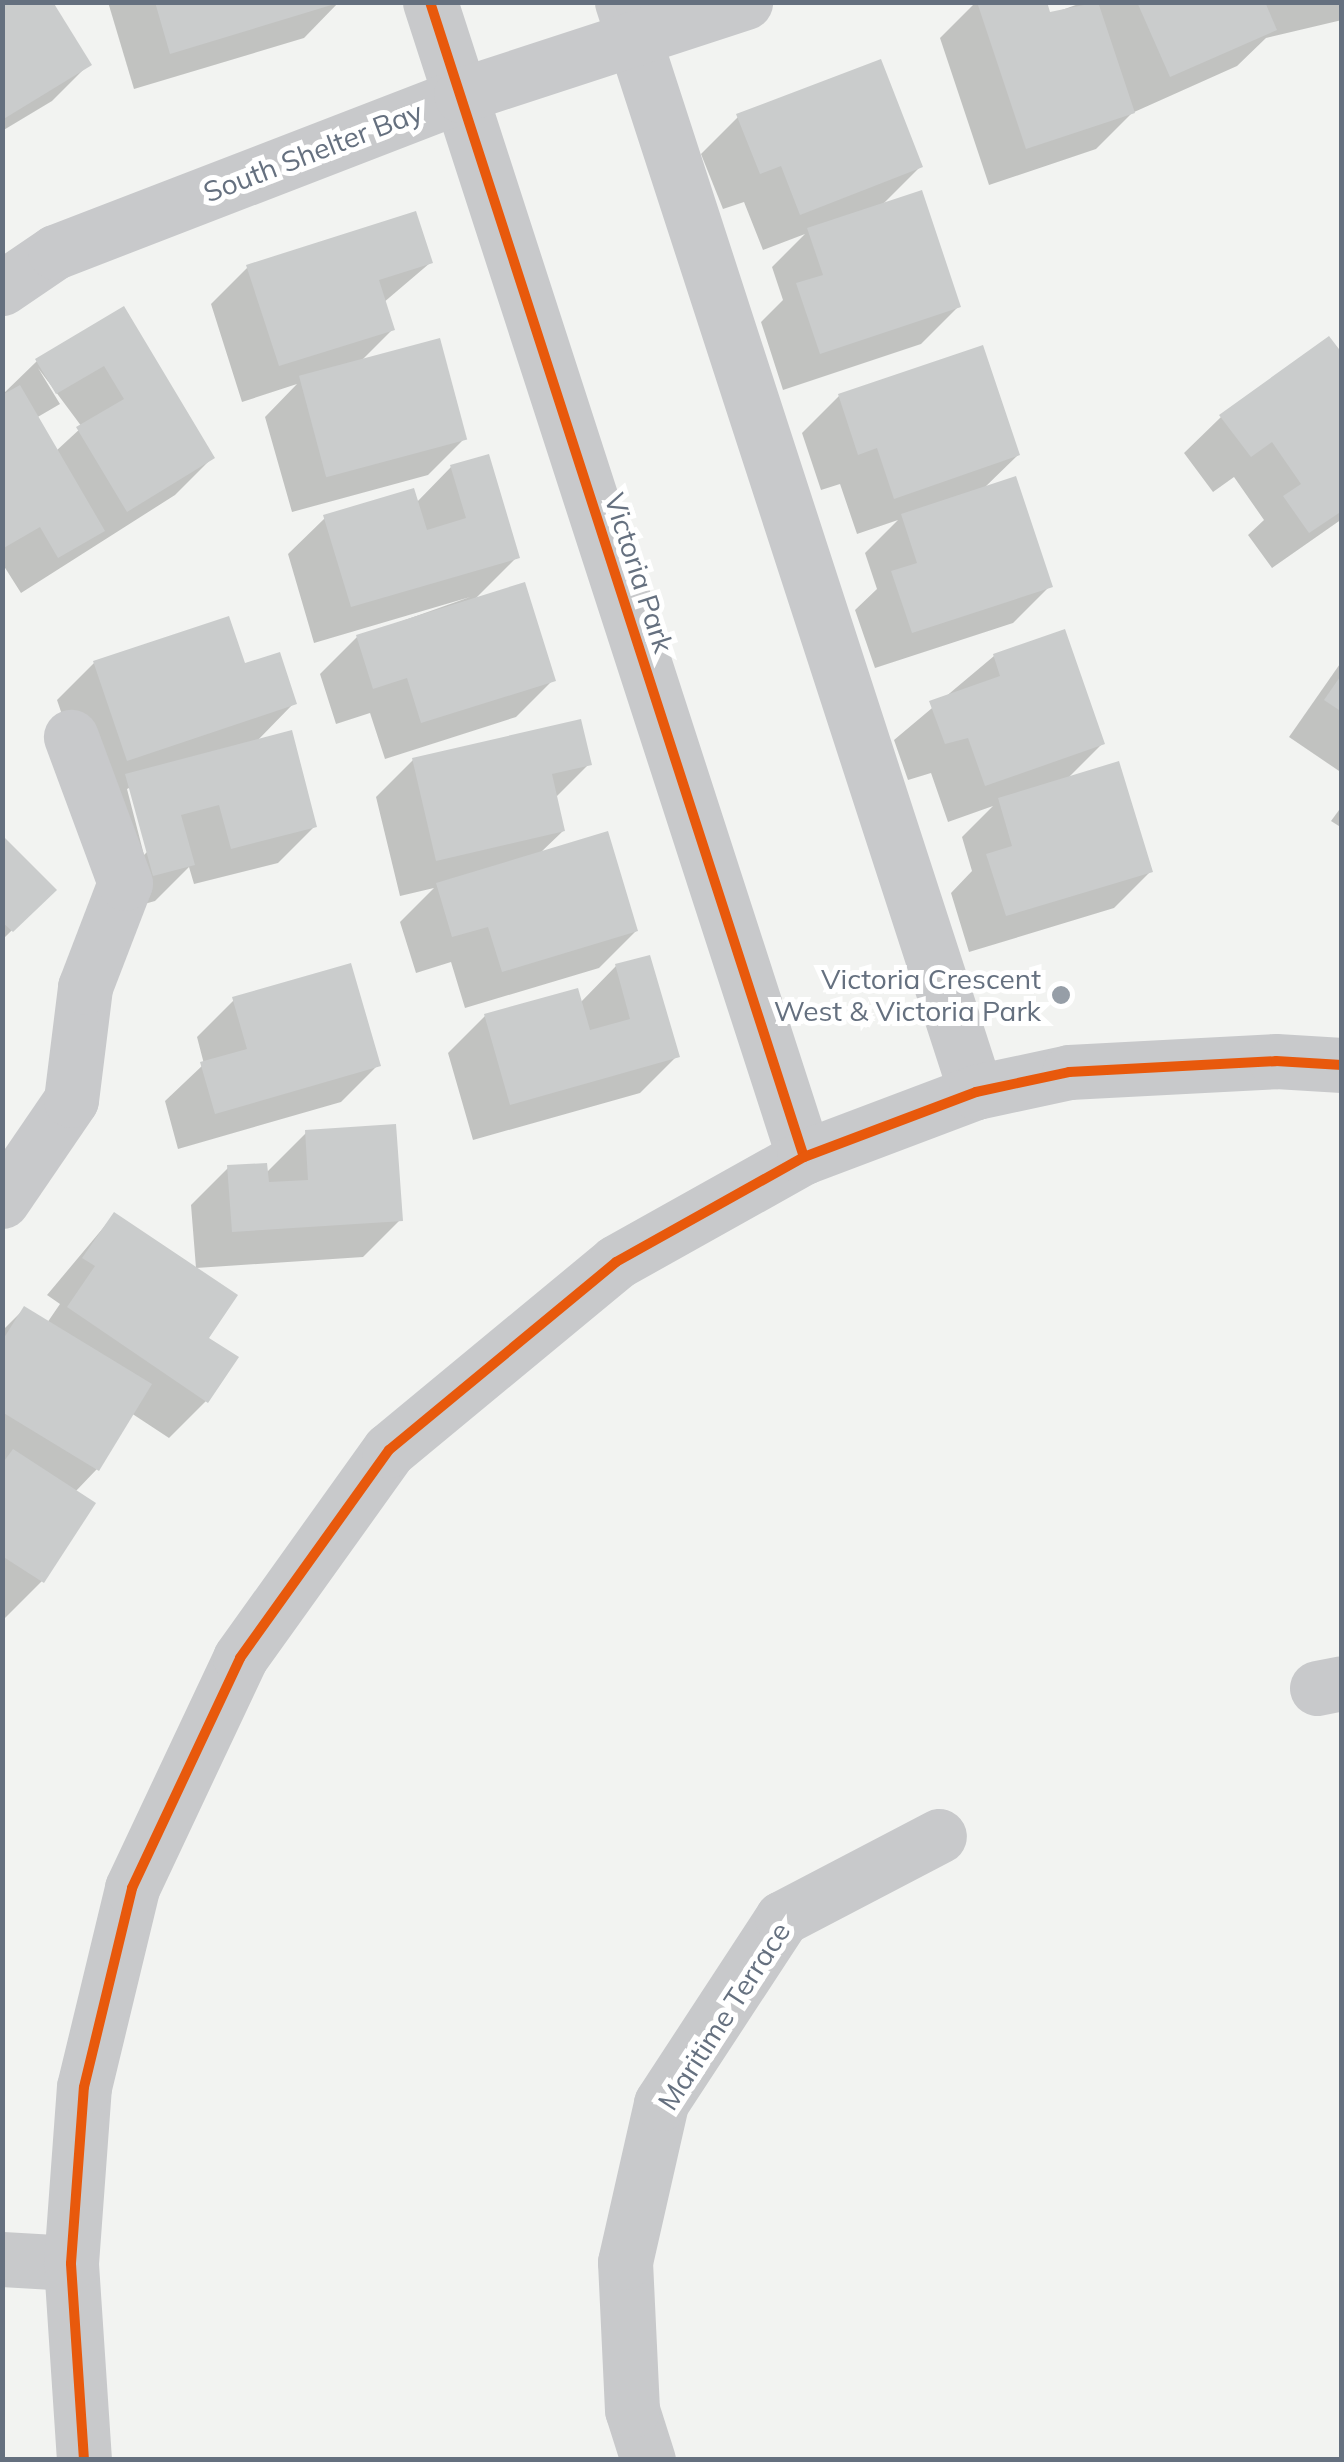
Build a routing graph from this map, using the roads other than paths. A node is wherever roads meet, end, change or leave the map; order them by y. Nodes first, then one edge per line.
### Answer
1 (430, 2) edge
2 (745, 2) edge
3 (628, 21) edge
4 (462, 96) junction
5 (2, 288) edge
6 (71, 737) dead end
7 (1342, 1065) edge
8 (976, 1092) junction
9 (804, 1157) junction
10 (2, 1201) edge
11 (939, 1836) dead end
12 (2, 2259) edge
13 (71, 2263) junction
14 (84, 2460) edge
15 (648, 2460) edge

1 - 4 street, Victoria Park
2 - 3 street, South Shelter Bay
3 - 4 street, South Shelter Bay
3 - 8 street
4 - 5 street, South Shelter Bay
4 - 9 street, Victoria Park
6 - 10 street
7 - 8 street
8 - 9 street
9 - 13 street
11 - 15 street, Maritime Terrace
12 - 13 street
13 - 14 street

